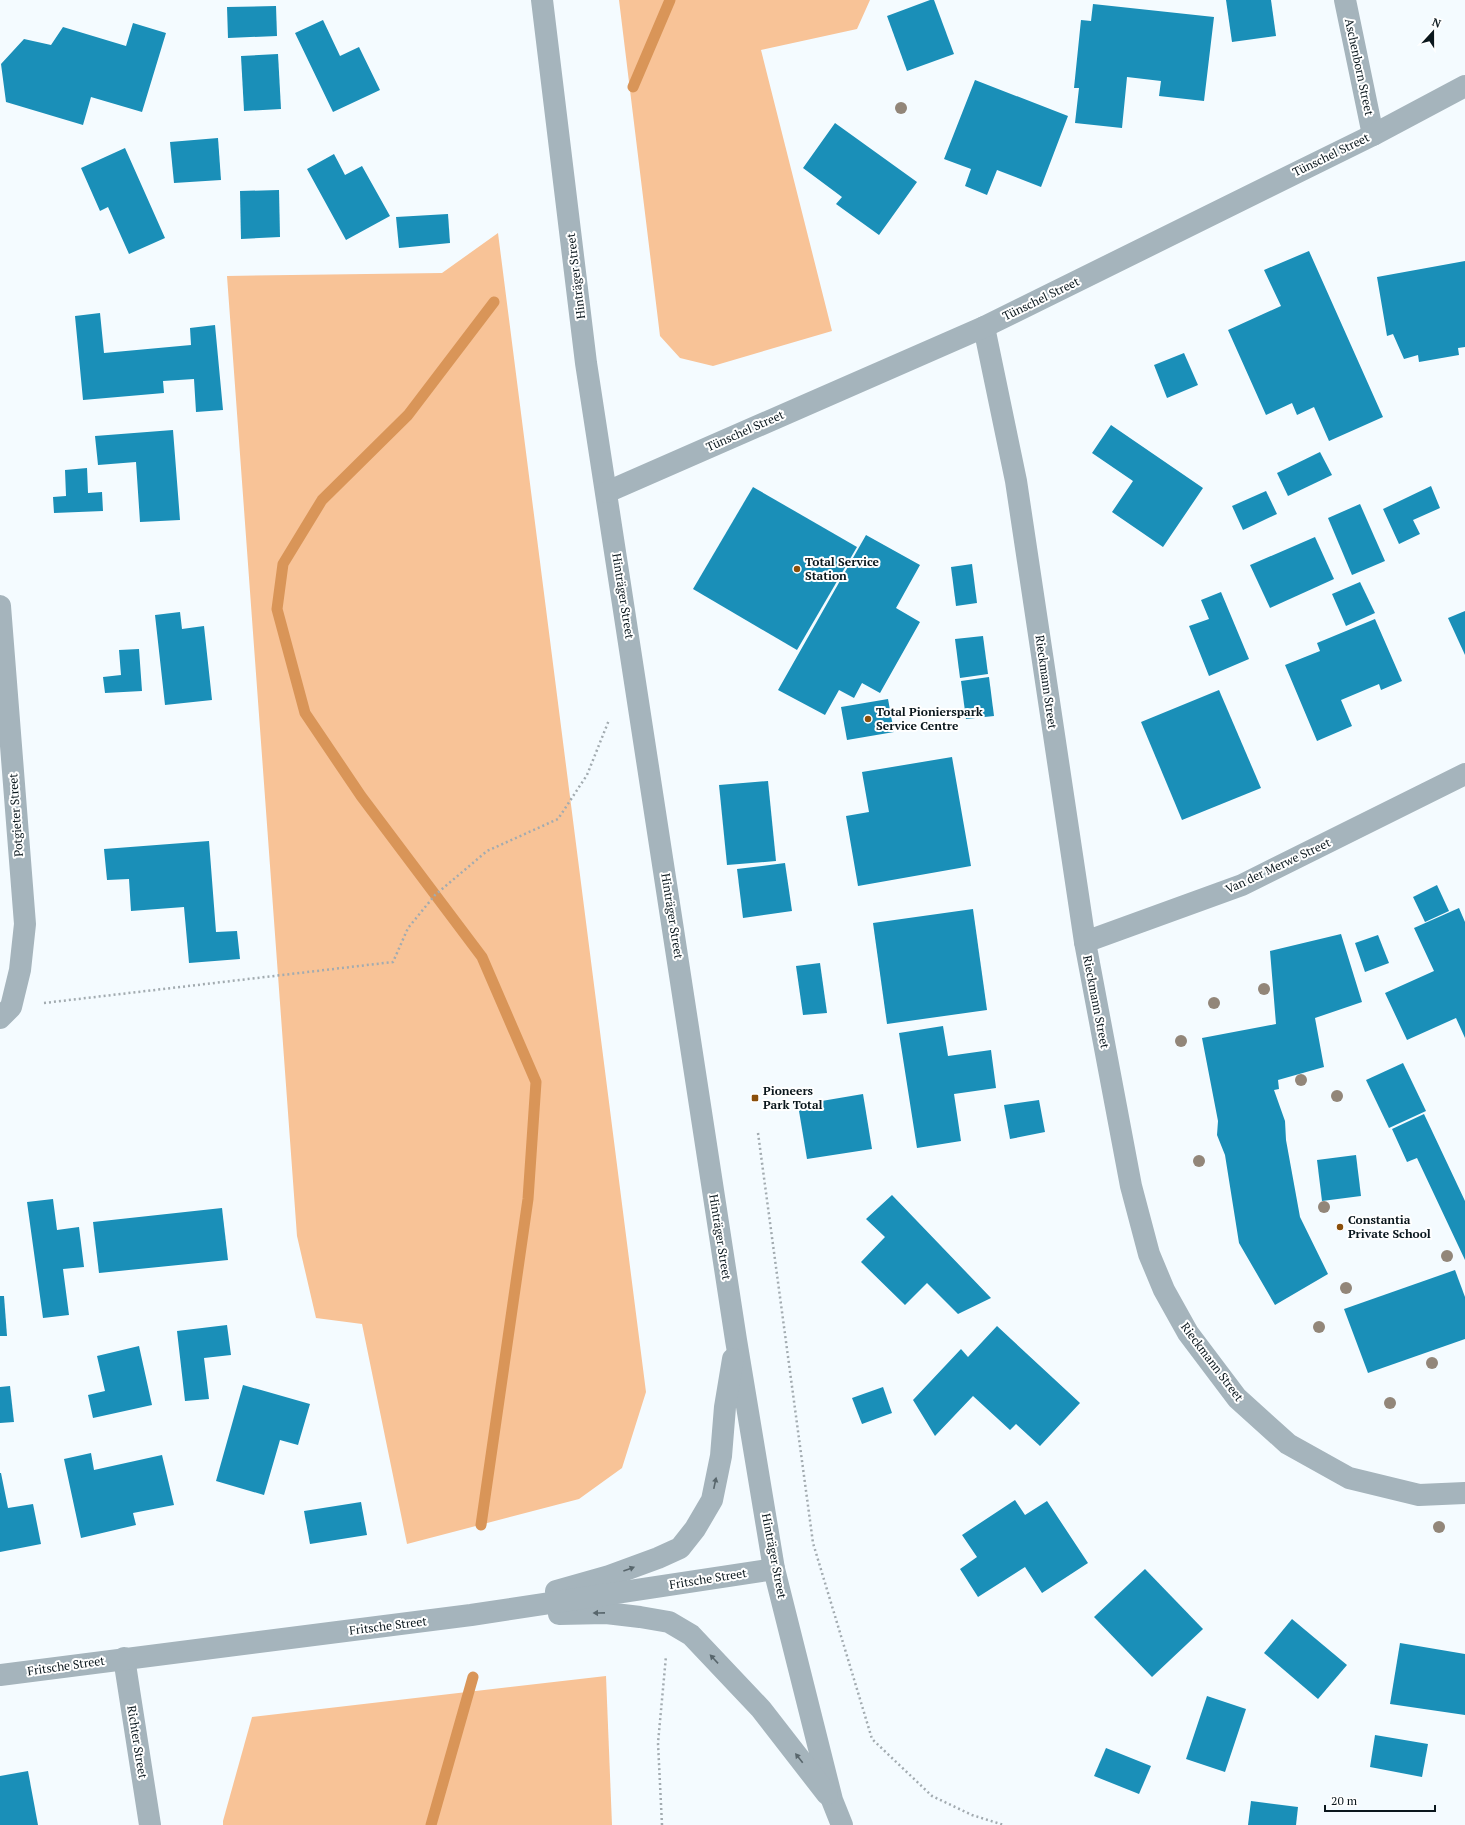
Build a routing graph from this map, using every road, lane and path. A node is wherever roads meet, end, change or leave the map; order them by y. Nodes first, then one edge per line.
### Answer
1 (542, 0) edge
2 (1345, 0) edge
3 (1465, 86) edge
4 (1373, 135) junction
5 (984, 327) junction
6 (607, 492) junction
7 (0, 606) edge
8 (610, 718) dead end
9 (1465, 774) edge
10 (1085, 942) junction
11 (5, 1013) edge
12 (758, 1133) dead end
13 (736, 1340) junction
14 (1465, 1493) edge
15 (774, 1569) junction
16 (471, 1616) junction
17 (669, 1622) junction
18 (124, 1658) junction
19 (0, 1675) edge
20 (832, 1800) junction
21 (150, 1825) edge
22 (662, 1825) edge
23 (842, 1825) edge
24 (1004, 1825) edge

1 - 6 street, Hinträger Street
2 - 4 street, Aschenborn Street
3 - 4 street, Tünschel Street
4 - 5 street, Tünschel Street
5 - 6 street, Tünschel Street
5 - 10 street, Rieckmann Street
6 - 13 street, Hinträger Street
7 - 11 street, Potgieter Street
8 - 11 path
9 - 10 street, Van der Merwe Street
10 - 14 street, Rieckmann Street
12 - 24 path
13 - 15 street, Hinträger Street
16 -> 13 street
15 - 16 street, Fritsche Street
15 - 20 street, Hinträger Street
17 -> 16 street
16 - 18 street, Fritsche Street
20 -> 17 street
17 - 22 path
18 - 19 street, Fritsche Street
18 - 21 street, Richter Street
20 - 23 street, Hinträger Street

